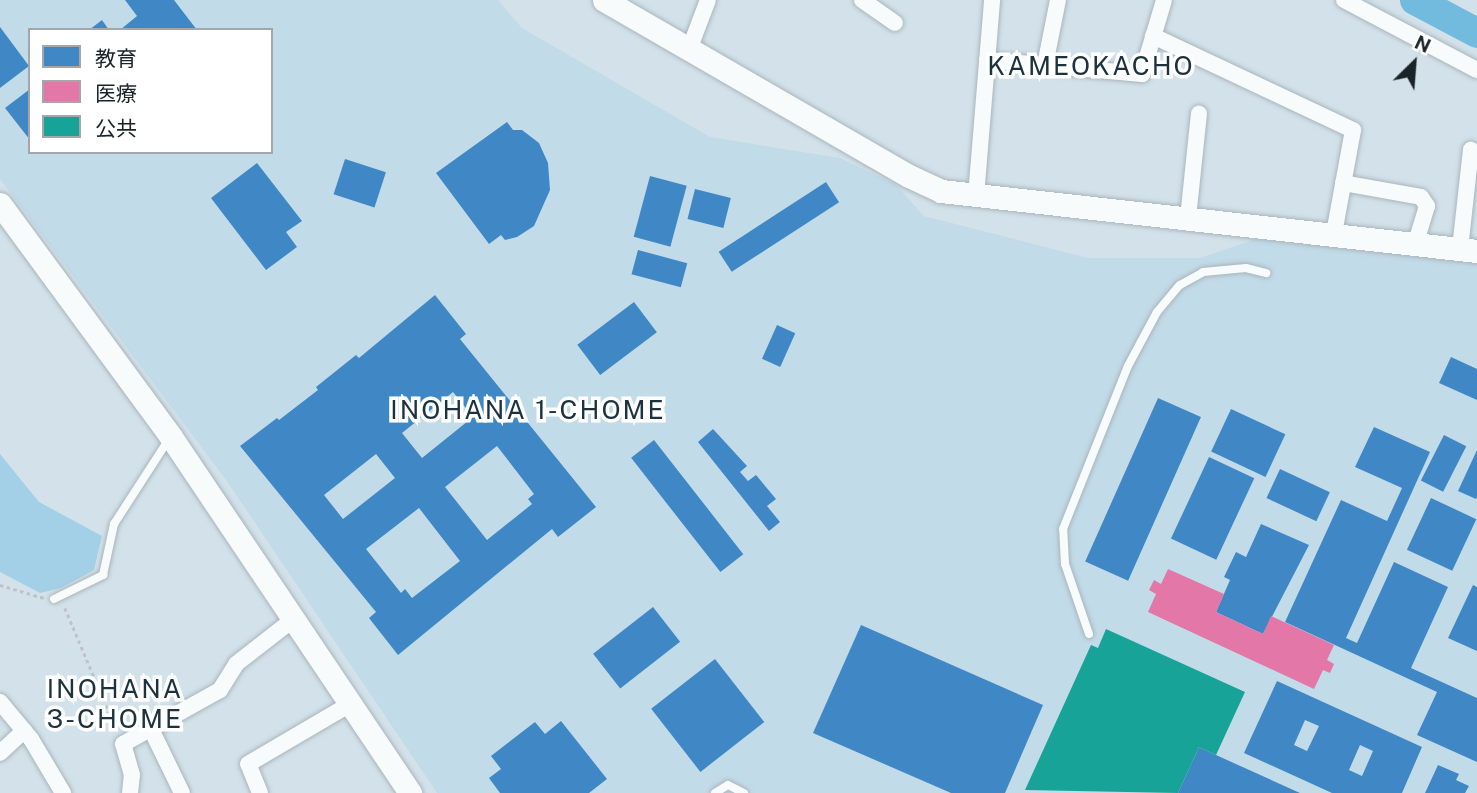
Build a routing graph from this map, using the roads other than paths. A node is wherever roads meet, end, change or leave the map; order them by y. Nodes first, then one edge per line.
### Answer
1 (604, 0) edge
2 (708, 0) edge
3 (862, 0) edge
4 (992, 0) edge
5 (1058, 0) edge
6 (1164, 0) edge
7 (1344, 0) edge
8 (895, 23) dead end
9 (1153, 36) junction
10 (689, 50) junction
11 (987, 60) junction
12 (1045, 65) junction
13 (1477, 70) edge
14 (1199, 114) dead end
15 (1471, 150) dead end
16 (1343, 183) junction
17 (976, 196) junction
18 (3, 214) edge
19 (1188, 218) junction
20 (1334, 234) junction
21 (1416, 243) junction
22 (1468, 250) edge
23 (1266, 273) dead end
24 (171, 437) junction
25 (54, 599) road end
26 (295, 618) junction
27 (1089, 634) dead end
28 (0, 702) edge
29 (352, 703) junction
30 (150, 727) junction
31 (23, 731) junction
32 (0, 753) edge
33 (62, 793) edge
34 (130, 793) edge
35 (182, 793) edge
36 (260, 793) edge
37 (410, 793) edge
38 (715, 793) edge
39 (744, 793) edge

1 - 10 street
2 - 10 street
3 - 8 street
4 - 11 street
5 - 12 street
6 - 9 street
7 - 13 street
9 - 12 street
9 - 16 street
10 - 17 street
11 - 12 street
11 - 17 street
14 - 19 street
15 - 22 street
16 - 20 street
16 - 21 street
17 - 19 street
18 - 24 street
19 - 20 street
20 - 21 street
21 - 22 street
23 - 27 lane
24 - 25 lane
24 - 26 street
26 - 29 street
26 - 30 street
28 - 31 street
29 - 36 street
29 - 37 street
30 - 34 street
30 - 35 street
31 - 32 street
31 - 33 street
38 - 39 lane

